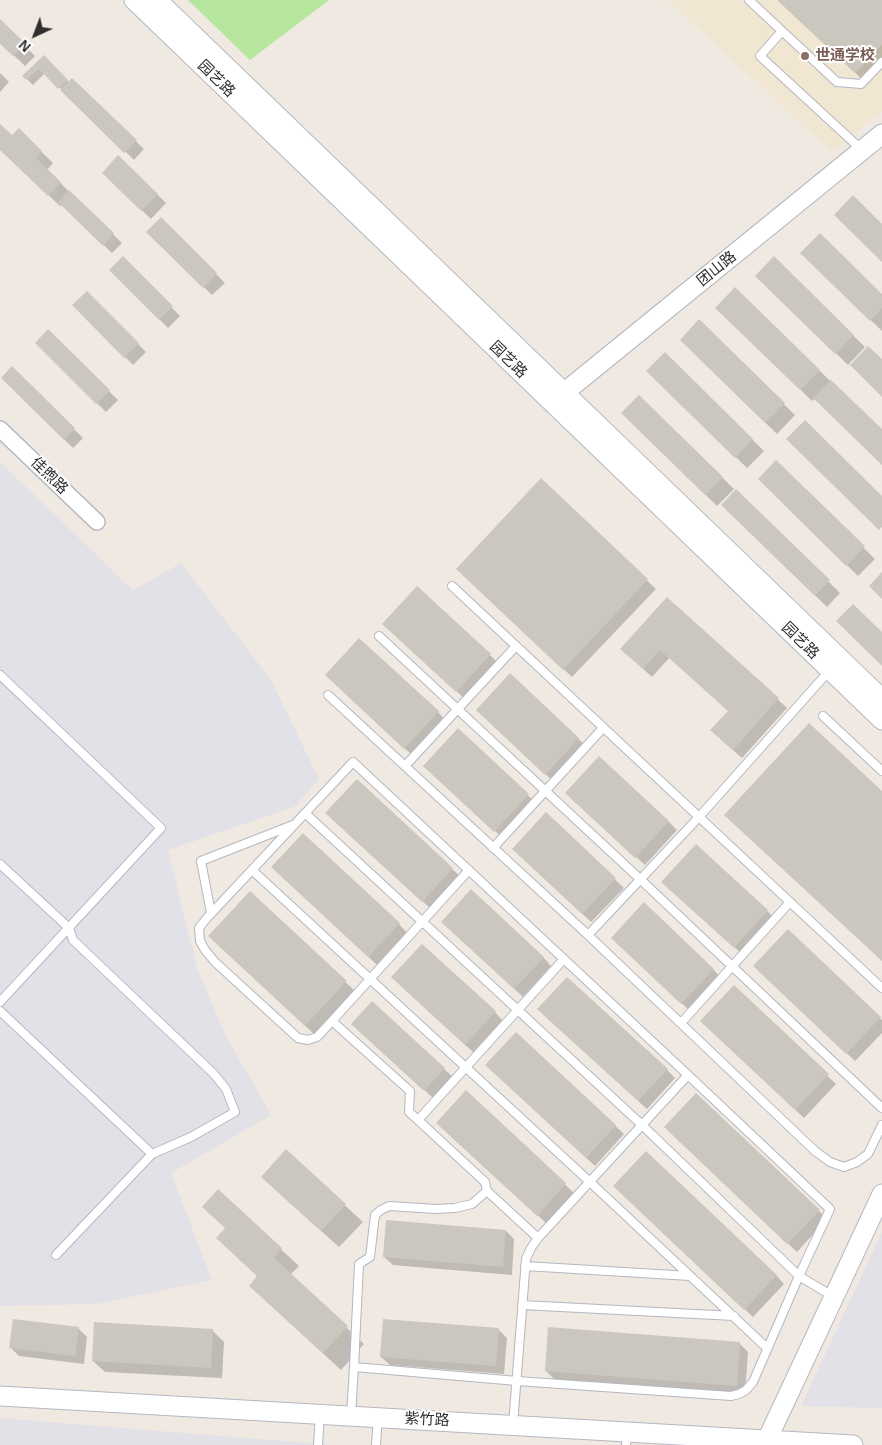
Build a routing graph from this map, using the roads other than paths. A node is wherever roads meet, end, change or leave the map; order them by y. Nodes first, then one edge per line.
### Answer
1 (134, 0) edge
2 (157, 0) edge
3 (749, 0) edge
4 (782, 31) junction
5 (882, 62) edge
6 (882, 134) edge
7 (862, 150) junction
8 (559, 398) junction
9 (0, 429) edge
10 (97, 522) dead end
11 (452, 586) dead end
12 (379, 636) dead end
13 (516, 646) junction
14 (830, 670) junction
15 (0, 675) edge
16 (328, 695) dead end
17 (882, 699) edge
18 (457, 708) junction
19 (823, 716) dead end
20 (882, 720) edge
21 (603, 728) junction
22 (405, 766) junction
23 (882, 771) edge
24 (546, 791) junction
25 (305, 813) junction
26 (698, 817) junction
27 (294, 824) junction
28 (493, 848) junction
29 (0, 864) edge
30 (252, 870) junction
31 (469, 870) junction
32 (640, 879) junction
33 (790, 902) junction
34 (211, 913) junction
35 (422, 922) junction
36 (69, 928) junction
37 (588, 936) junction
38 (564, 959) junction
39 (732, 966) junction
40 (370, 978) junction
41 (882, 988) edge
42 (0, 1002) edge
43 (0, 1010) edge
44 (517, 1010) junction
45 (332, 1021) junction
46 (681, 1023) junction
47 (466, 1067) junction
48 (688, 1074) junction
49 (882, 1108) edge
50 (418, 1120) junction
51 (642, 1125) junction
52 (882, 1125) edge
53 (152, 1154) junction
54 (590, 1182) junction
55 (488, 1191) junction
56 (882, 1194) edge
57 (538, 1238) junction
58 (56, 1255) dead end
59 (525, 1266) junction
60 (690, 1276) junction
61 (799, 1276) junction
62 (834, 1297) junction
63 (522, 1305) junction
64 (734, 1316) junction
65 (767, 1348) junction
66 (354, 1367) junction
67 (517, 1381) junction
68 (0, 1396) edge
69 (320, 1414) junction
70 (351, 1416) junction
71 (378, 1417) junction
72 (513, 1425) junction
73 (627, 1438) edge
74 (767, 1440) junction
75 (318, 1445) edge
76 (376, 1445) edge
77 (853, 1445) edge

1 - 8 street, 园艺路
2 - 8 street, 园艺路
3 - 4 lane
4 - 5 lane
4 - 7 lane
6 - 7 street, 团山路
7 - 8 street, 团山路
8 - 14 street, 园艺路
8 - 17 street, 园艺路
9 - 10 street, 佳煦路
11 - 13 lane
12 - 18 lane
13 - 18 lane
13 - 21 lane
14 - 20 street, 园艺路
14 - 26 lane
15 - 36 lane
16 - 22 lane
18 - 22 lane
18 - 24 lane
19 - 23 lane
21 - 24 lane
21 - 26 lane
22 - 28 lane
24 - 28 lane
24 - 32 lane
25 - 27 lane
25 - 31 lane
25 - 35 lane
26 - 32 lane
26 - 33 lane
27 - 30 lane
27 - 34 lane
28 - 37 lane
29 - 36 lane
30 - 34 lane
30 - 40 lane
31 - 35 lane
31 - 38 lane
32 - 37 lane
32 - 39 lane
33 - 39 lane
33 - 41 lane
34 - 45 lane
35 - 40 lane
35 - 44 lane
36 - 42 lane
36 - 53 lane
37 - 46 lane
38 - 44 lane
38 - 48 lane
39 - 46 lane
39 - 49 lane
40 - 45 lane
40 - 47 lane
43 - 53 lane
44 - 47 lane
44 - 51 lane
45 - 50 lane
46 - 52 lane
47 - 50 lane
47 - 54 lane
48 - 51 lane
48 - 61 lane
50 - 55 lane
51 - 54 lane
51 - 61 lane
53 - 58 lane
54 - 57 lane
54 - 60 lane
55 - 57 lane
55 - 66 lane
56 - 62 street
57 - 59 lane
59 - 60 lane
59 - 63 lane
60 - 64 lane
61 - 62 lane
61 - 65 lane
62 - 74 street
63 - 64 lane
63 - 67 lane
64 - 65 lane
65 - 67 lane
66 - 67 lane
66 - 70 lane
67 - 72 lane
68 - 69 street, 紫竹路
69 - 70 street, 紫竹路
69 - 75 lane
70 - 71 street, 紫竹路
71 - 72 street, 紫竹路
71 - 76 lane
72 - 73 street, 紫竹路
73 - 74 street, 紫竹路
74 - 77 street, 紫竹路

